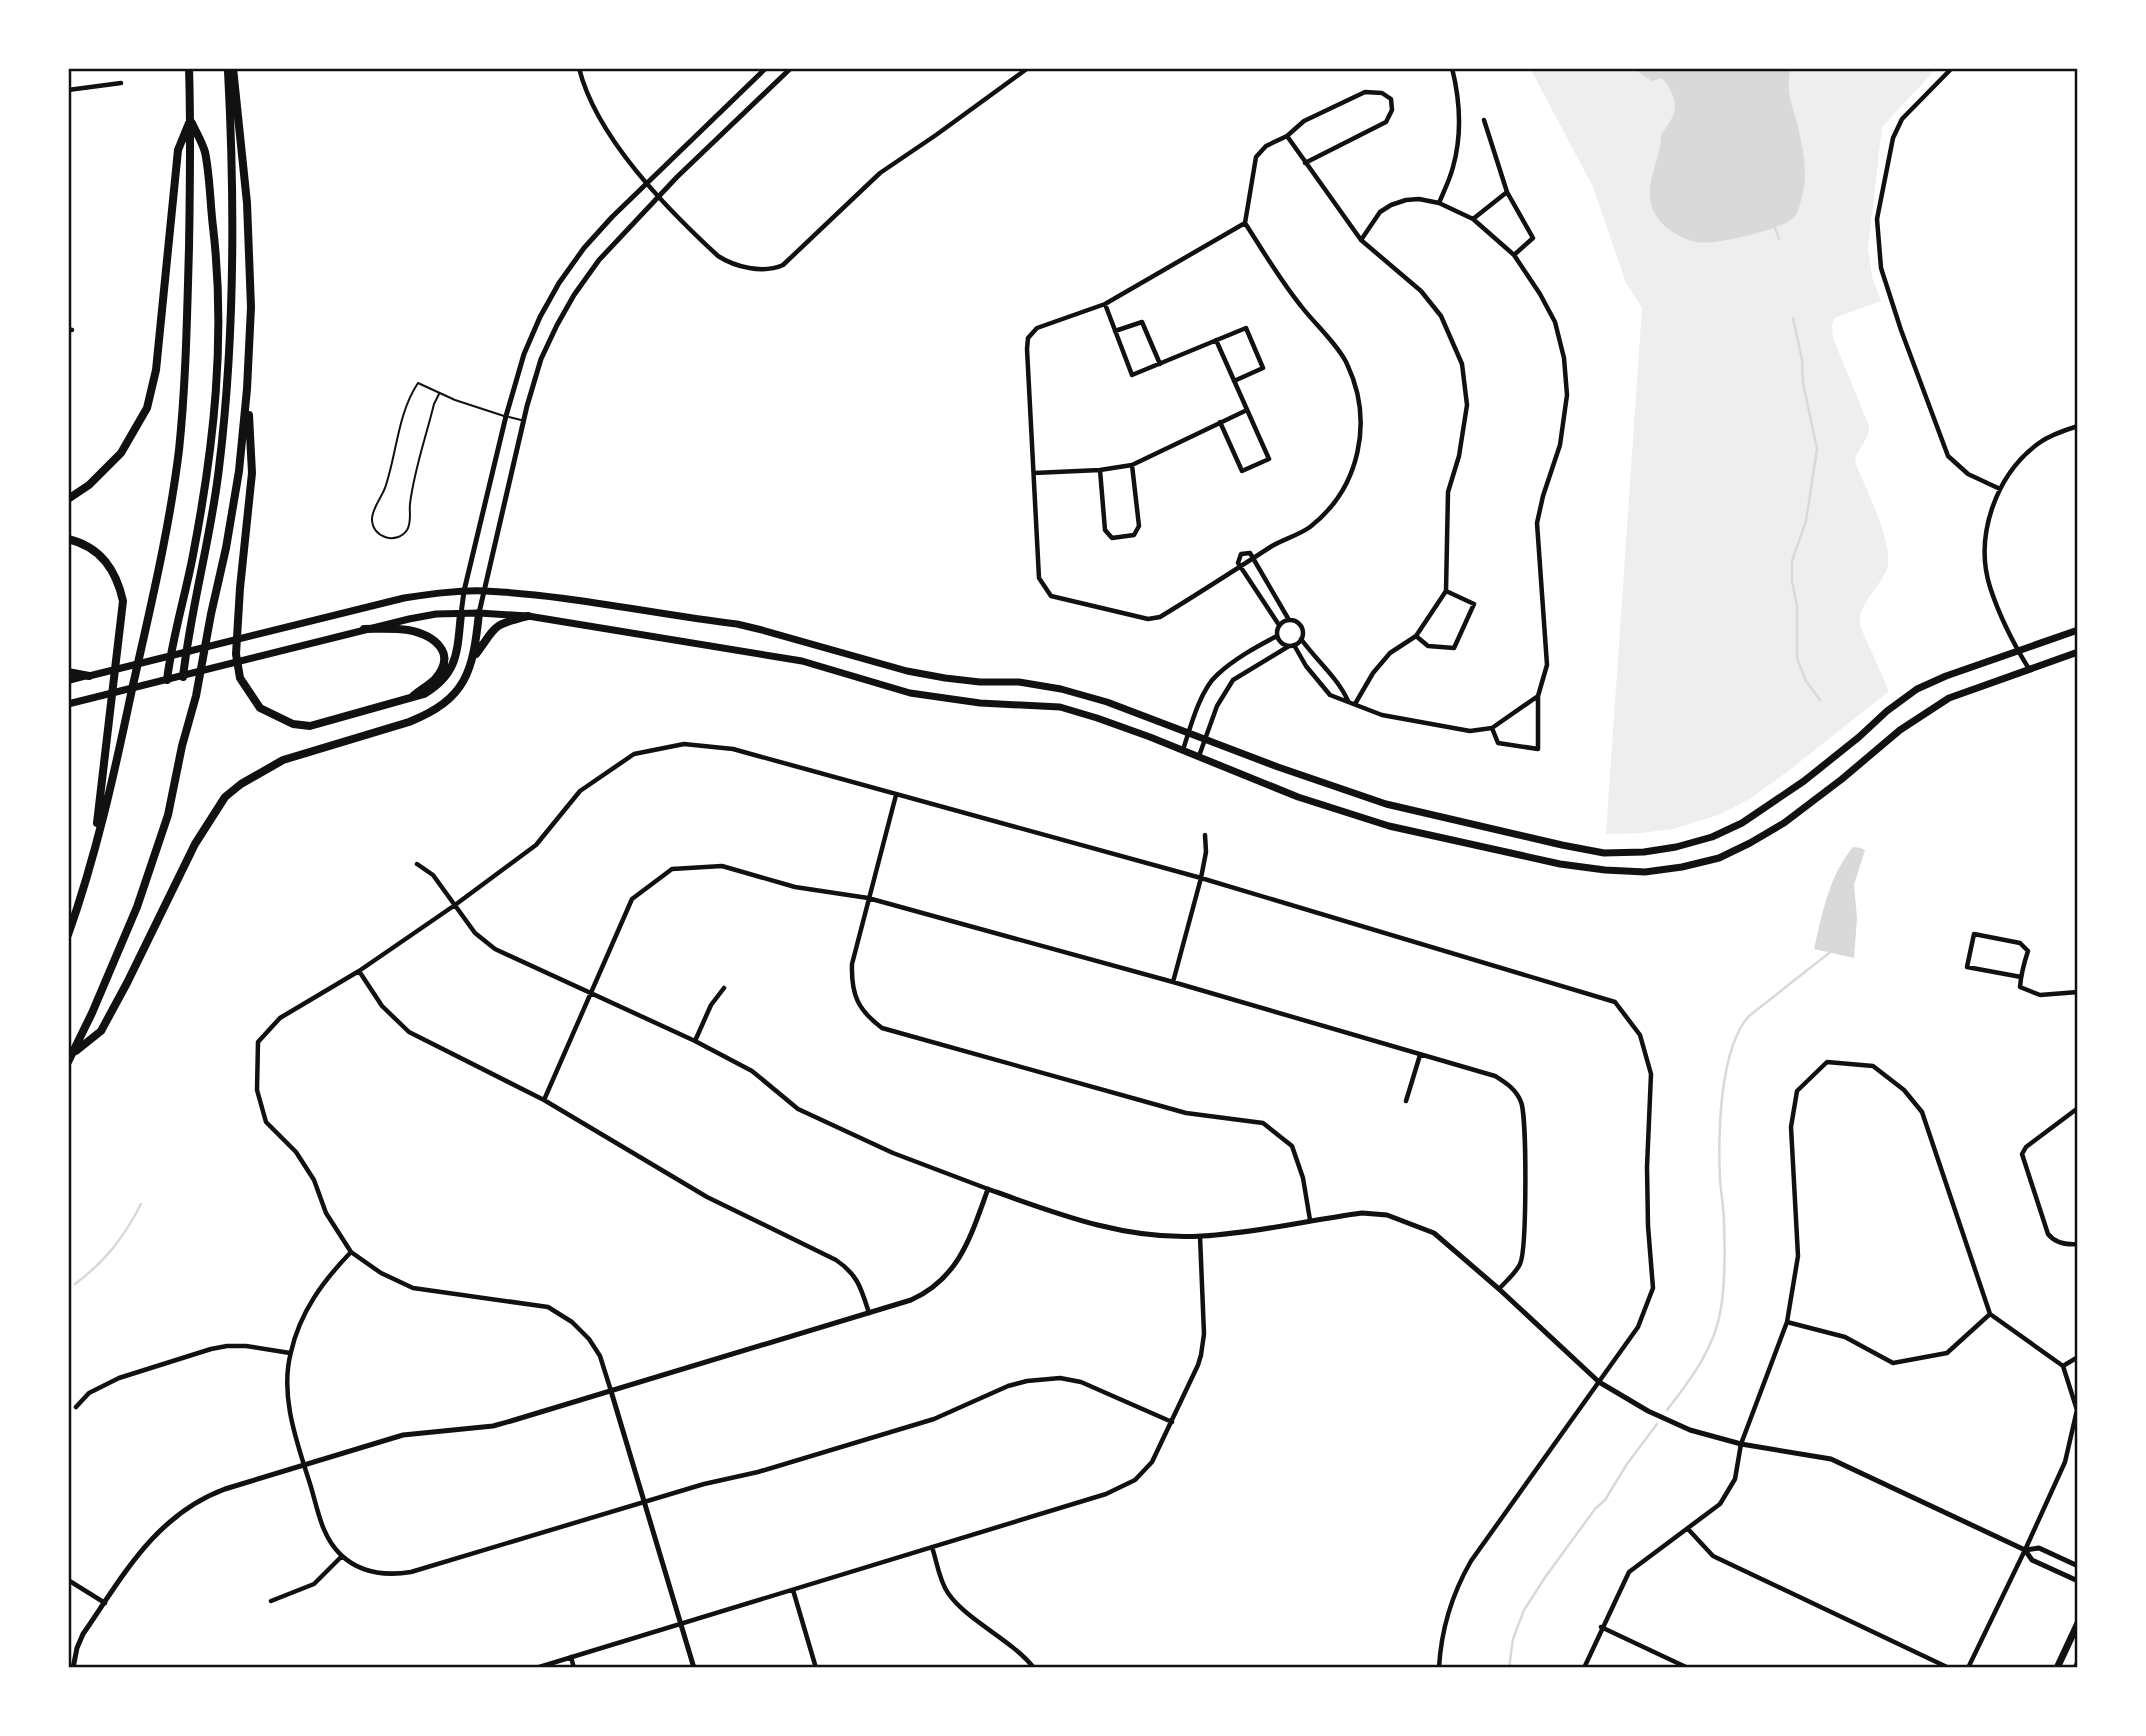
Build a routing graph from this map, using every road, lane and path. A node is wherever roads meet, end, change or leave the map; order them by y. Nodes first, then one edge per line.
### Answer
1 (189, 68) edge
2 (230, 68) edge
3 (579, 68) edge
4 (766, 68) edge
5 (791, 68) edge
6 (1028, 68) edge
7 (1452, 68) edge
8 (1952, 68) edge
9 (121, 83) dead end
10 (68, 90) edge
11 (191, 118) junction
12 (1484, 120) dead end
13 (1287, 135) junction
14 (1305, 163) junction
15 (647, 183) junction
16 (1507, 192) junction
17 (660, 196) junction
18 (1439, 203) junction
19 (1473, 219) junction
20 (1245, 223) junction
21 (1361, 240) junction
22 (1514, 255) junction
23 (1105, 304) junction
24 (1115, 331) junction
25 (1216, 341) junction
26 (1160, 363) junction
27 (1234, 381) junction
28 (247, 389) junction
29 (439, 394) junction
30 (1247, 410) junction
31 (506, 416) junction
32 (523, 420) junction
33 (1220, 422) junction
34 (2078, 426) edge
35 (1132, 465) junction
36 (1100, 470) junction
37 (1034, 473) junction
38 (2000, 489) junction
39 (68, 499) edge
40 (68, 539) edge
41 (1254, 559) junction
42 (1241, 568) junction
43 (483, 591) junction
44 (1446, 591) junction
45 (464, 592) junction
46 (1273, 592) junction
47 (1262, 599) junction
48 (479, 613) junction
49 (461, 614) junction
50 (528, 616) junction
51 (1289, 620) junction
52 (1279, 625) junction
53 (364, 629) junction
54 (2078, 630) edge
55 (1277, 636) junction
56 (1416, 636) junction
57 (1301, 639) junction
58 (1291, 645) junction
59 (2018, 650) junction
60 (186, 651) junction
61 (2078, 652) edge
62 (170, 655) junction
63 (474, 656) junction
64 (2030, 669) junction
65 (68, 672) edge
66 (89, 676) junction
67 (183, 677) junction
68 (167, 680) junction
69 (68, 681) edge
70 (1538, 696) junction
71 (411, 697) junction
72 (1352, 703) junction
73 (70, 704) edge
74 (1492, 728) junction
75 (1189, 733) junction
76 (1205, 738) junction
77 (1183, 750) junction
78 (1199, 756) junction
79 (897, 795) junction
80 (1205, 835) dead end
81 (94, 852) junction
82 (417, 864) dead end
83 (1201, 878) junction
84 (868, 898) junction
85 (455, 905) junction
86 (68, 935) edge
87 (359, 971) junction
88 (2021, 977) junction
89 (1173, 982) junction
90 (724, 988) dead end
91 (592, 992) junction
92 (2078, 992) edge
93 (695, 1041) junction
94 (1420, 1055) junction
95 (70, 1058) edge
96 (544, 1100) junction
97 (1406, 1101) dead end
98 (2078, 1108) edge
99 (988, 1189) junction
100 (1310, 1220) junction
101 (1200, 1236) junction
102 (2078, 1244) edge
103 (351, 1252) junction
104 (1499, 1289) junction
105 (869, 1313) junction
106 (1990, 1314) junction
107 (1787, 1322) junction
108 (290, 1353) junction
109 (2078, 1357) edge
110 (2063, 1366) junction
111 (1599, 1382) junction
112 (611, 1391) junction
113 (76, 1407) dead end
114 (1172, 1422) junction
115 (1741, 1444) junction
116 (304, 1465) junction
117 (646, 1502) junction
118 (1688, 1529) junction
119 (932, 1547) junction
120 (2025, 1550) junction
121 (342, 1556) junction
122 (2078, 1566) edge
123 (68, 1580) edge
124 (2078, 1581) edge
125 (793, 1590) junction
126 (271, 1601) dead end
127 (105, 1602) junction
128 (681, 1623) junction
129 (2078, 1623) edge
130 (1601, 1627) junction
131 (571, 1657) junction
132 (73, 1668) edge
133 (536, 1668) edge
134 (574, 1668) edge
135 (694, 1668) edge
136 (816, 1668) edge
137 (1034, 1668) edge
138 (1439, 1668) edge
139 (1584, 1668) edge
140 (1688, 1668) edge
141 (1949, 1668) edge
142 (1968, 1668) edge
143 (2057, 1668) edge

1 - 11 highway
2 - 28 highway
2 - 60 highway
3 - 15 street
4 - 15 street
5 - 17 street
6 - 17 street
7 - 18 street
8 - 38 street
9 - 10 street
11 - 39 highway
11 - 62 highway
11 - 81 highway
12 - 16 street
13 - 14 street
13 - 14 street
13 - 20 street
14 - 21 street
15 - 17 street
15 - 31 street
16 - 19 street
16 - 22 street
17 - 32 street
18 - 19 street
18 - 21 street
19 - 22 street
20 - 23 street
20 - 41 street
21 - 44 street
22 - 70 street
23 - 24 street
23 - 37 street
24 - 26 street
24 - 26 street
25 - 26 street
25 - 27 street
25 - 27 street
27 - 30 street
28 - 71 highway
28 - 95 highway
29 - 29 lane
29 - 31 lane
30 - 33 street
30 - 33 street
31 - 32 lane
31 - 45 street
32 - 43 street
33 - 35 street
34 - 38 street
35 - 36 street
35 - 36 street
36 - 37 street
37 - 42 street
38 - 59 street
40 - 81 highway
41 - 42 street
41 - 42 street
41 - 46 street
42 - 47 street
43 - 45 main road
43 - 48 street
43 - 75 main road
44 - 56 street
44 - 56 street
45 - 49 street
45 - 60 main road
46 - 47 street
46 - 51 street
47 - 52 street
48 - 49 main road
48 - 50 main road
48 - 63 highway
49 - 53 main road
49 - 71 highway
50 - 63 highway
50 - 77 main road
51 - 52 street
51 - 57 street
52 - 55 street
53 - 67 main road
53 - 71 highway
54 - 59 main road
55 - 58 street
55 - 75 street
56 - 72 street
57 - 58 street
57 - 72 street
58 - 72 street
58 - 76 street
59 - 64 street
59 - 76 main road
60 - 62 main road
60 - 67 highway
61 - 64 main road
62 - 66 main road
62 - 68 highway
63 - 95 highway
64 - 78 main road
65 - 66 highway
66 - 69 main road
67 - 68 main road
68 - 73 main road
70 - 74 street
70 - 74 street
72 - 74 street
75 - 76 main road
75 - 77 street
76 - 78 street
77 - 78 main road
79 - 83 street
79 - 84 street
79 - 85 street
80 - 83 street
81 - 86 highway
82 - 85 street
83 - 89 street
83 - 111 street
84 - 89 street
84 - 91 street
84 - 100 street
85 - 87 street
85 - 91 street
87 - 96 street
87 - 103 street
88 - 88 street
88 - 92 street
89 - 94 street
90 - 93 street
91 - 93 street
91 - 96 street
93 - 99 street
94 - 97 street
94 - 104 street
96 - 105 street
98 - 102 street
99 - 101 street
99 - 105 street
100 - 101 street
100 - 104 street
101 - 114 street
103 - 108 street
103 - 112 street
104 - 111 street
105 - 112 street
106 - 107 street
106 - 107 street
106 - 110 street
107 - 115 street
108 - 113 street
108 - 116 street
109 - 110 street
110 - 120 street
111 - 115 street
111 - 138 street
112 - 116 street
112 - 117 street
114 - 117 street
114 - 119 street
115 - 118 street
115 - 120 street
116 - 121 street
116 - 127 street
117 - 121 street
117 - 128 street
118 - 130 street
118 - 141 street
119 - 125 street
119 - 137 street
120 - 122 street
120 - 124 street
120 - 142 street
121 - 126 street
123 - 127 street
125 - 128 street
125 - 136 street
127 - 132 street
128 - 131 street
128 - 135 street
129 - 143 main road
130 - 139 street
130 - 140 street
131 - 133 street
131 - 134 street

